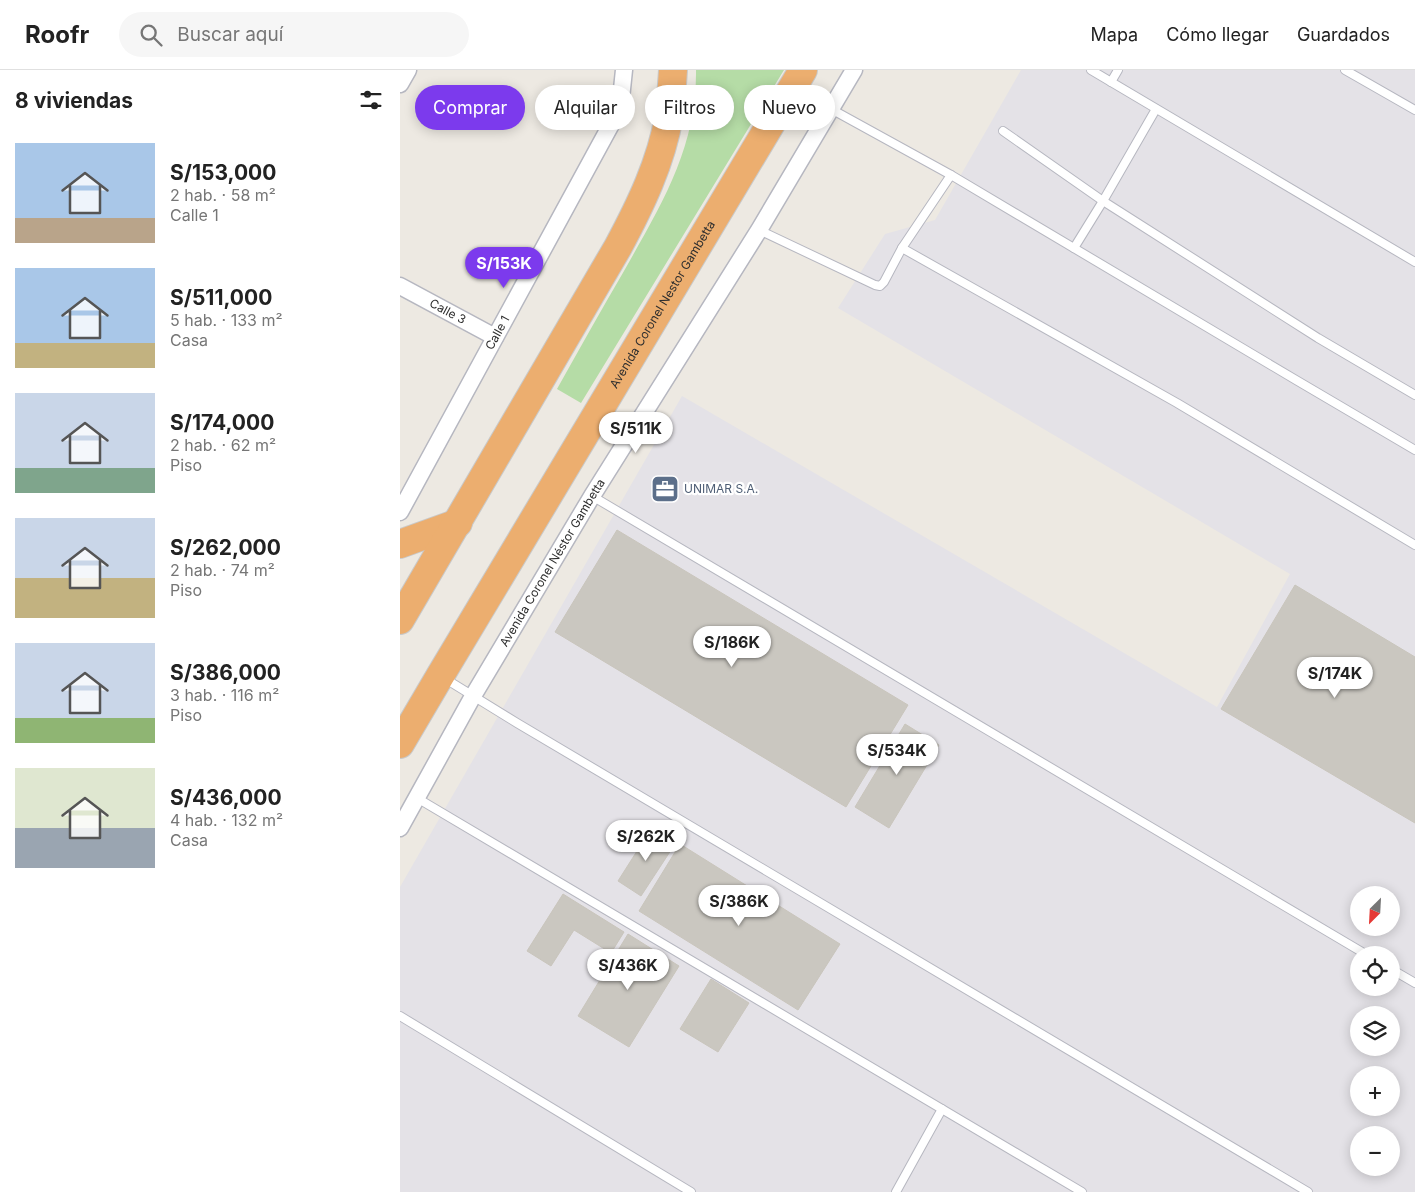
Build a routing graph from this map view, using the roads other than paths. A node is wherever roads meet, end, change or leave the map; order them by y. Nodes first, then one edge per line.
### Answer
1 (408, 70) edge
2 (624, 70) edge
3 (673, 70) edge
4 (803, 70) edge
5 (854, 70) edge
6 (1091, 70) edge
7 (1118, 70) edge
8 (1345, 70) edge
9 (1111, 82) junction
10 (400, 83) edge
11 (835, 102) edge
12 (1156, 109) junction
13 (1415, 110) edge
14 (835, 111) edge
15 (819, 130) edge
16 (1003, 131) dead end
17 (951, 175) junction
18 (1104, 201) junction
19 (759, 230) junction
20 (902, 248) junction
21 (1074, 248) junction
22 (1415, 262) edge
23 (400, 286) edge
24 (495, 338) junction
25 (1415, 395) edge
26 (1415, 450) edge
27 (592, 496) junction
28 (400, 512) edge
29 (458, 523) junction
30 (400, 544) edge
31 (1415, 545) edge
32 (400, 620) edge
33 (440, 676) junction
34 (473, 696) junction
35 (400, 744) edge
36 (417, 798) junction
37 (400, 828) edge
38 (1352, 946) edge
39 (1400, 974) edge
40 (1415, 983) edge
41 (400, 1016) edge
42 (942, 1109) junction
43 (691, 1192) edge
44 (896, 1192) edge
45 (1082, 1192) edge
46 (1308, 1192) edge

1 - 10 street
2 - 24 street, Calle 1
3 - 29 highway
4 - 33 highway, Avenida Coronel Nestor Gambetta
5 - 11 street, Avenida Coronel Néstor Gambetta
6 - 9 lane
7 - 9 lane
8 - 13 lane
9 - 12 lane
12 - 18 lane
12 - 22 lane
14 - 17 lane
15 - 19 street, Avenida Coronel Néstor Gambetta
16 - 18 lane
17 - 20 lane
17 - 21 lane
18 - 21 lane
18 - 25 lane
19 - 20 lane
19 - 27 street, Avenida Coronel Néstor Gambetta
20 - 31 lane
21 - 26 lane
23 - 24 street, Calle 3
24 - 28 street, Calle 1
27 - 34 street, Avenida Coronel Néstor Gambetta
27 - 38 lane
29 - 30 highway
29 - 32 highway
33 - 34 lane
33 - 35 highway, Avenida Coronel Nestor Gambetta
34 - 36 street, Avenida Coronel Néstor Gambetta
34 - 46 lane
36 - 37 street, Avenida Coronel Néstor Gambetta
36 - 42 lane
39 - 40 lane
41 - 43 lane
42 - 44 lane
42 - 45 lane

